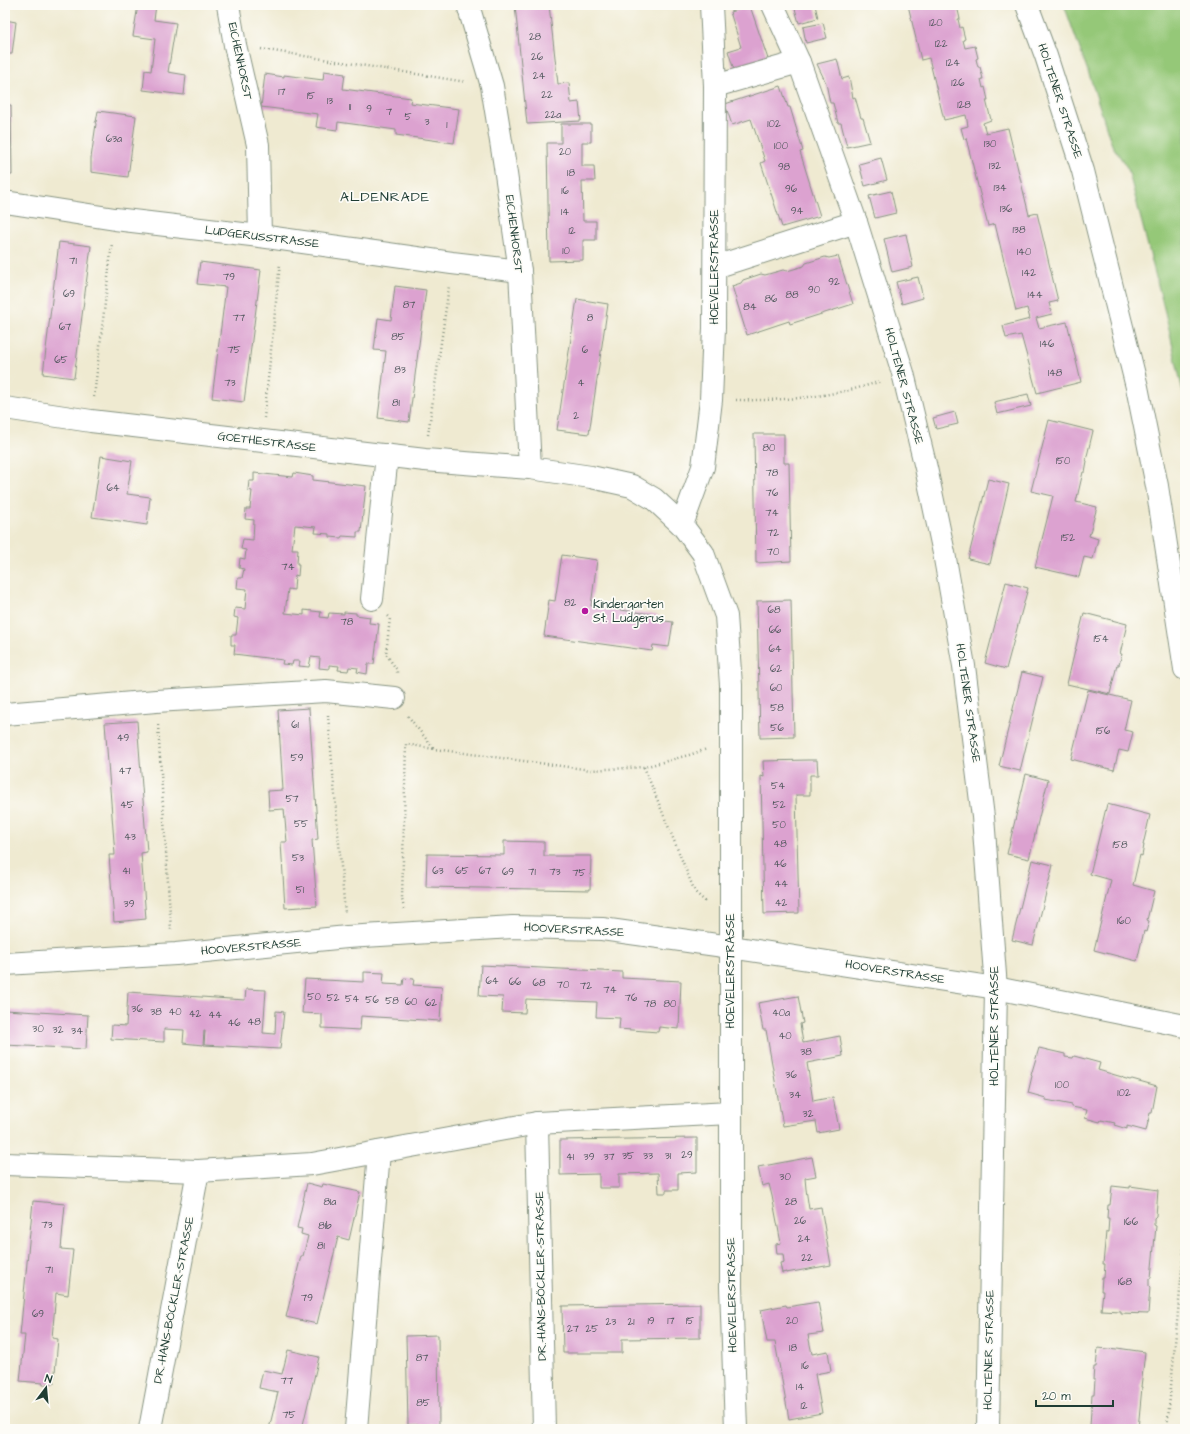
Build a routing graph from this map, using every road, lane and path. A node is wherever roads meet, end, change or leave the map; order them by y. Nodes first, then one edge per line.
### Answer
1 (228, 5) edge
2 (468, 5) edge
3 (711, 5) edge
4 (772, 5) edge
5 (1027, 5) edge
6 (235, 45) junction
7 (799, 62) junction
8 (492, 86) junction
9 (715, 86) junction
10 (5, 202) edge
11 (115, 219) junction
12 (856, 222) junction
13 (260, 236) junction
14 (282, 239) junction
15 (452, 263) junction
16 (715, 267) junction
17 (520, 271) junction
18 (903, 373) junction
19 (711, 400) junction
20 (5, 408) edge
21 (91, 421) junction
22 (262, 441) junction
23 (387, 455) junction
24 (425, 460) junction
25 (530, 468) junction
26 (682, 525) junction
27 (372, 599) joint
28 (1185, 669) edge
29 (326, 691) junction
30 (394, 698) junction
31 (156, 701) junction
32 (5, 714) edge
33 (730, 741) junction
34 (434, 749) junction
35 (644, 767) junction
36 (730, 924) junction
37 (409, 933) junction
38 (347, 938) junction
39 (731, 947) junction
40 (176, 954) junction
41 (5, 964) edge
42 (996, 988) junction
43 (1185, 1026) edge
44 (1185, 1068) edge
45 (1185, 1092) edge
46 (730, 1113) junction
47 (537, 1123) junction
48 (379, 1152) junction
49 (5, 1164) edge
50 (198, 1171) junction
51 (1185, 1236) edge
52 (150, 1429) edge
53 (356, 1429) edge
54 (544, 1429) edge
55 (736, 1429) edge
56 (988, 1429) edge
57 (1167, 1429) edge

1 - 6 street, EICHENHORST
2 - 8 street, EICHENHORST
3 - 9 street, HOEVELERSTRASSE
4 - 7 street, HOLTENER STRASSE
5 - 28 street, HOLTENER STRASSE
6 - 8 path
6 - 13 street, EICHENHORST
7 - 9 street
7 - 12 street, HOLTENER STRASSE
8 - 17 street, EICHENHORST
9 - 16 street, HOEVELERSTRASSE
10 - 11 street, LUDGERUSSTRASSE
11 - 13 street, LUDGERUSSTRASSE
11 - 21 path
12 - 16 street
12 - 18 street, HOLTENER STRASSE
13 - 14 street, LUDGERUSSTRASSE
14 - 15 street, LUDGERUSSTRASSE
14 - 22 path
15 - 17 street, LUDGERUSSTRASSE
15 - 24 path
16 - 19 street, HOEVELERSTRASSE
17 - 25 street, EICHENHORST
18 - 19 path
18 - 42 street, HOLTENER STRASSE
19 - 26 street, HOEVELERSTRASSE
20 - 21 street, GOETHESTRASSE
21 - 22 street, GOETHESTRASSE
22 - 23 street, GOETHESTRASSE
23 - 24 street, GOETHESTRASSE
23 - 27 street
24 - 25 street, GOETHESTRASSE
25 - 26 street, HOEVELERSTRASSE
26 - 33 street, HOEVELERSTRASSE
27 - 30 path
29 - 30 street
29 - 31 street
29 - 38 path
30 - 34 path
31 - 32 street
31 - 40 path
33 - 35 path
33 - 36 street, HOEVELERSTRASSE
34 - 35 path
34 - 37 path
35 - 36 path
36 - 39 street, HOEVELERSTRASSE
37 - 38 street, HOOVERSTRASSE
37 - 39 street, HOOVERSTRASSE
38 - 40 street, HOOVERSTRASSE
39 - 42 street, HOOVERSTRASSE
39 - 46 street, HOEVELERSTRASSE
40 - 41 street, HOOVERSTRASSE
42 - 43 street, HOOVERSTRASSE
42 - 56 street, HOLTENER STRASSE
44 - 45 path
46 - 47 street
46 - 55 street, HOEVELERSTRASSE
47 - 48 street
47 - 54 street, DR.-HANS-BÖCKLER-STRASSE
48 - 50 street
48 - 53 street
49 - 50 street
50 - 52 street, DR.-HANS-BÖCKLER-STRASSE
51 - 57 path

